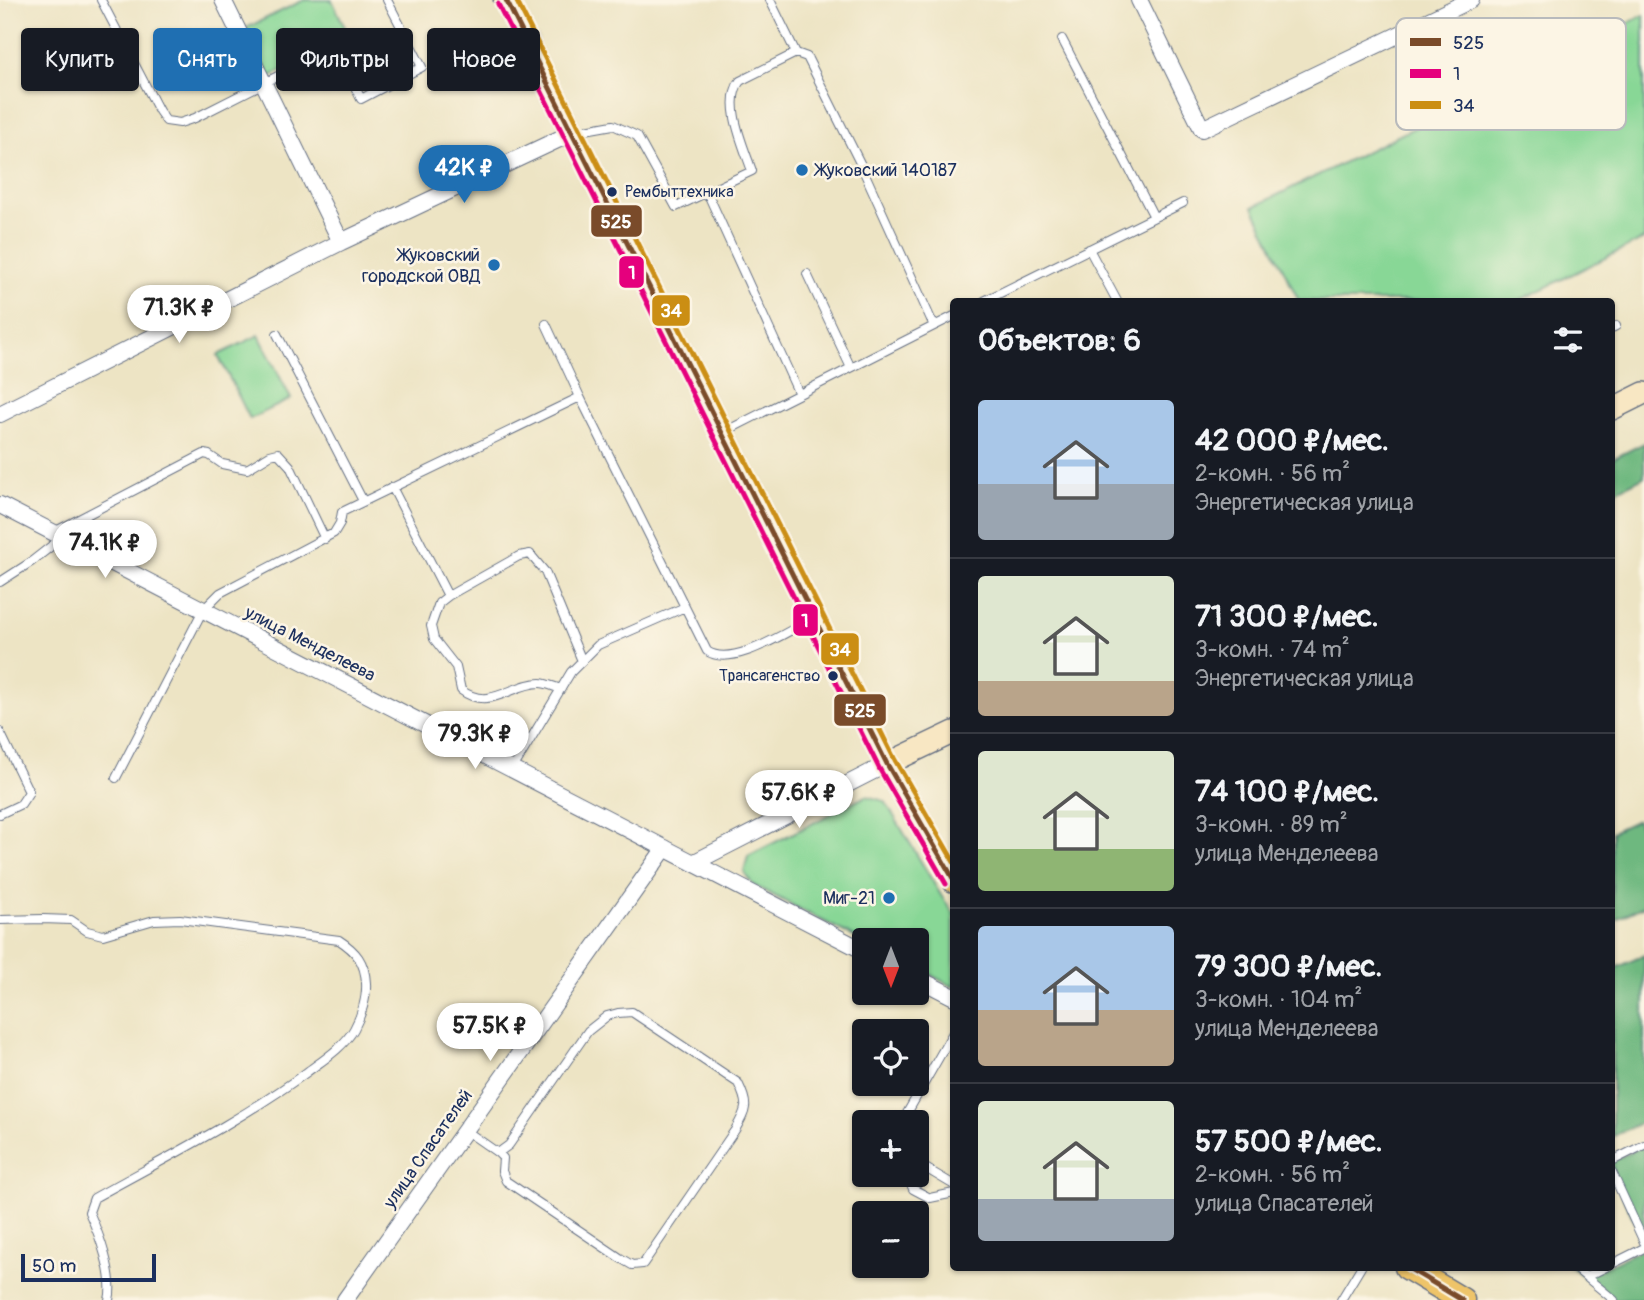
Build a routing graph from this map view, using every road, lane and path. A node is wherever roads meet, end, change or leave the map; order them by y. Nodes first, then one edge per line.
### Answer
1 (101, 0) edge
2 (223, 0) edge
3 (506, 0) edge
4 (770, 0) edge
5 (1139, 0) edge
6 (1469, 0) edge
7 (389, 1) edge
8 (1432, 18) edge
9 (1396, 35) edge
10 (1062, 39) dead end
11 (796, 53) junction
12 (264, 84) junction
13 (572, 133) junction
14 (707, 192) junction
15 (1183, 203) dead end
16 (1154, 217) junction
17 (341, 242) junction
18 (1089, 249) junction
19 (807, 274) dead end
20 (990, 298) edge
21 (1115, 298) edge
22 (950, 318) edge
23 (546, 324) dead end
24 (934, 326) junction
25 (277, 334) dead end
26 (851, 368) junction
27 (1644, 393) edge
28 (799, 394) junction
29 (580, 397) junction
30 (1615, 408) edge
31 (0, 414) edge
32 (722, 433) junction
33 (392, 487) junction
34 (363, 501) junction
35 (0, 505) edge
36 (58, 535) junction
37 (325, 538) junction
38 (0, 582) edge
39 (448, 596) junction
40 (685, 607) junction
41 (202, 610) junction
42 (814, 617) junction
43 (582, 661) junction
44 (561, 689) junction
45 (0, 732) edge
46 (950, 734) edge
47 (887, 764) junction
48 (512, 770) junction
49 (116, 778) dead end
50 (0, 814) edge
51 (665, 848) junction
52 (693, 863) junction
53 (950, 873) edge
54 (0, 920) edge
55 (852, 945) edge
56 (929, 984) edge
57 (950, 995) edge
58 (950, 1038) edge
59 (909, 1110) edge
60 (465, 1130) junction
61 (1644, 1145) edge
62 (498, 1153) junction
63 (1615, 1160) edge
64 (929, 1170) edge
65 (1615, 1179) edge
66 (950, 1183) edge
67 (912, 1187) edge
68 (950, 1194) edge
69 (1644, 1242) edge
70 (1644, 1248) edge
71 (1615, 1262) edge
72 (1359, 1271) edge
73 (1414, 1271) edge
74 (1579, 1271) edge
75 (1598, 1271) edge
76 (1586, 1277) junction
77 (109, 1300) edge
78 (345, 1300) edge
79 (1341, 1300) edge
80 (1462, 1300) edge
81 (1614, 1300) edge

1 - 12 lane
2 - 12 street
3 - 13 main road
4 - 11 lane
5 - 9 street
6 - 8 street
7 - 12 lane
10 - 16 lane
11 - 14 lane
11 - 24 lane
12 - 17 street
13 - 14 lane
13 - 17 street
13 - 32 main road
14 - 28 lane
15 - 16 lane
16 - 18 lane
17 - 31 street
18 - 20 lane
18 - 21 lane
19 - 26 lane
22 - 24 lane
23 - 29 lane
24 - 26 lane
25 - 34 lane
26 - 28 lane
27 - 30 main road
28 - 32 lane
29 - 33 lane
29 - 40 lane
32 - 42 main road
33 - 34 lane
33 - 39 lane
34 - 37 lane
35 - 36 street, улица Менделеева
36 - 37 lane
36 - 38 lane
36 - 41 street, улица Менделеева
37 - 41 lane
39 - 43 lane
39 - 44 lane
40 - 42 lane
40 - 43 lane
41 - 48 street, улица Менделеева
41 - 49 lane
42 - 47 main road
43 - 44 lane
44 - 48 lane
45 - 50 lane
46 - 47 main road
47 - 52 street
47 - 53 main road
48 - 51 street, улица Менделеева
51 - 52 street, улица Менделеева
51 - 60 street, улица Спасателей
52 - 55 street, улица Менделеева
54 - 77 lane
56 - 57 street
58 - 59 lane
60 - 62 lane
60 - 78 street, улица Спасателей
61 - 63 lane
62 - 62 lane
64 - 66 lane
65 - 69 lane
67 - 68 lane
70 - 71 lane
72 - 79 lane
73 - 80 main road
74 - 76 lane
75 - 76 lane
76 - 81 lane

